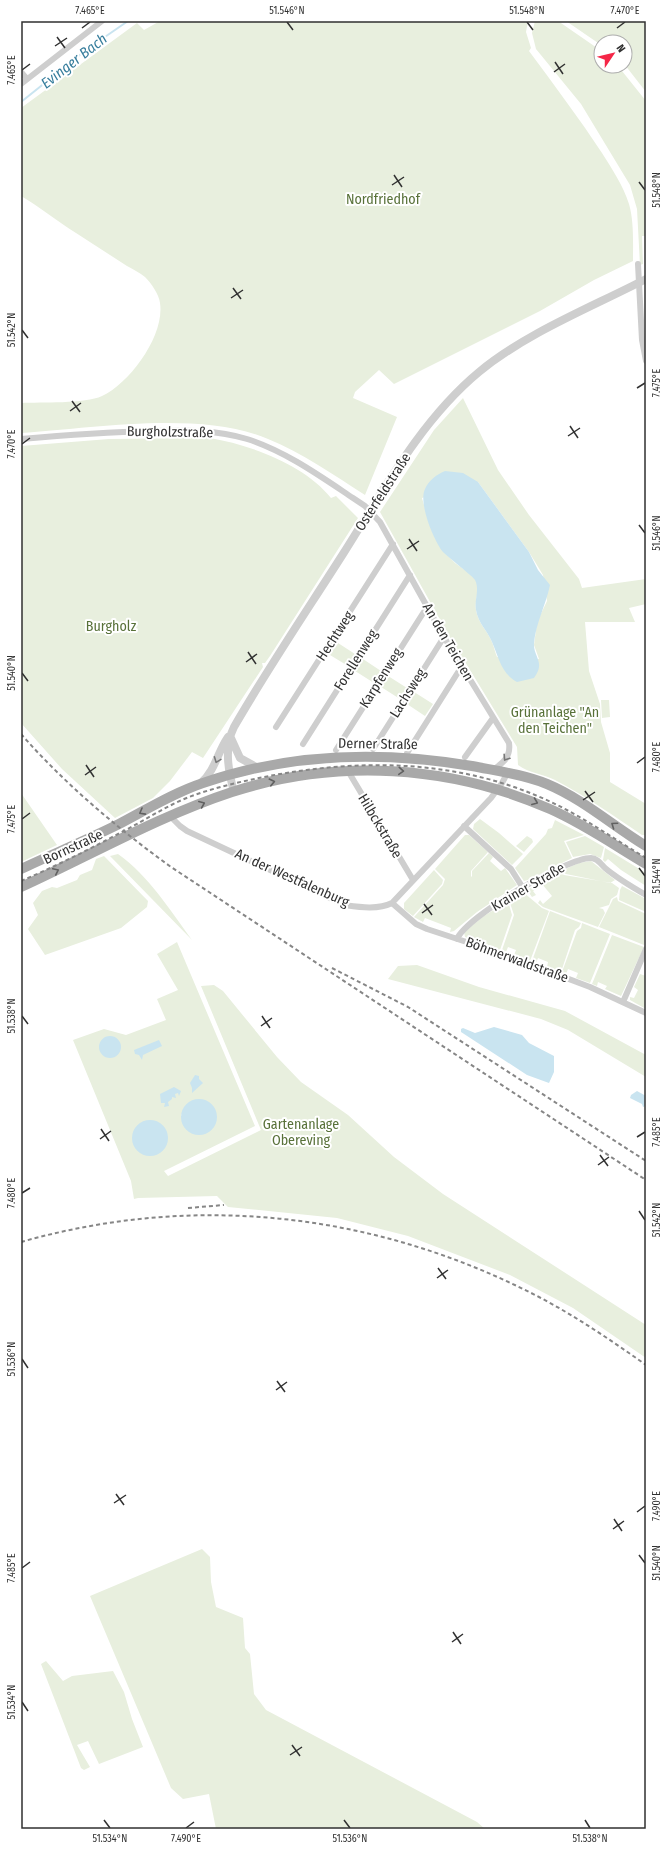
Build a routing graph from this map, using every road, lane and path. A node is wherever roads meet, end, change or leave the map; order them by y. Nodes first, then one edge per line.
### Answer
1 (102, 21) edge
2 (21, 72) edge
3 (27, 79) junction
4 (21, 84) edge
5 (638, 264) dead end
6 (642, 281) edge
7 (646, 361) edge
8 (21, 439) edge
9 (370, 511) junction
10 (393, 544) junction
11 (410, 576) junction
12 (427, 606) junction
13 (444, 637) junction
14 (462, 666) junction
15 (493, 718) junction
16 (276, 727) dead end
17 (230, 735) junction
18 (303, 744) dead end
19 (373, 749) dead end
20 (336, 750) dead end
21 (407, 753) dead end
22 (465, 758) dead end
23 (258, 768) junction
24 (493, 770) junction
25 (348, 771) junction
26 (508, 772) junction
27 (230, 774) junction
28 (201, 783) junction
29 (498, 789) junction
30 (234, 792) junction
31 (171, 817) junction
32 (464, 826) junction
33 (103, 832) joint
34 (116, 843) joint
35 (645, 845) edge
36 (646, 864) edge
37 (21, 870) edge
38 (413, 880) junction
39 (21, 887) edge
40 (523, 888) junction
41 (646, 895) edge
42 (392, 903) junction
43 (457, 938) junction
44 (646, 949) edge
45 (623, 1002) junction
46 (646, 1013) edge

1 - 3 street
2 - 3 street
3 - 4 street
5 - 6 street
6 - 7 street
6 - 9 street, Osterfeldstraße
8 - 9 street, Burgholzstraße
9 - 10 street, An den Teichen
9 - 17 street, Osterfeldstraße
10 - 11 street, An den Teichen
10 - 16 street, Hechtweg
11 - 12 street, An den Teichen
11 - 18 street, Forellenweg
12 - 13 street, An den Teichen
12 - 20 street, Karpfenweg
13 - 14 street, An den Teichen
13 - 19 street, Lachsweg
14 - 15 street, An den Teichen
14 - 21 street
15 - 22 street
15 -> 24 street, An den Teichen
17 - 23 street
17 - 27 street, Osterfeldstraße
17 -> 28 street
23 - 24 main road, Derner Straße
23 - 27 main road, Derner Straße
24 - 26 main road, Derner Straße
25 -> 29 main road, Derner Straße
30 -> 25 main road, Derner Straße
25 - 38 street, Hilbckstraße
26 - 29 street
35 -> 26 main road, Derner Straße
27 - 28 main road, Derner Straße
27 - 30 street, Osterfeldstraße
28 -> 33 main road, Derner Straße
29 - 32 street
29 -> 36 main road, Derner Straße
31 -> 30 main road, Derner Straße
31 - 34 main road, Derner Straße
31 - 42 street, An der Westfalenburg
32 - 38 street
32 - 40 street
33 - 37 main road, Bornstraße
39 -> 34 main road, Bornstraße
38 - 42 street
40 - 41 street, Krainer Straße
40 - 43 street, Krainer Straße
42 - 43 street, Böhmerwaldstraße
43 - 45 street, Böhmerwaldstraße
44 - 45 street
45 - 46 street, Böhmerwaldstraße

